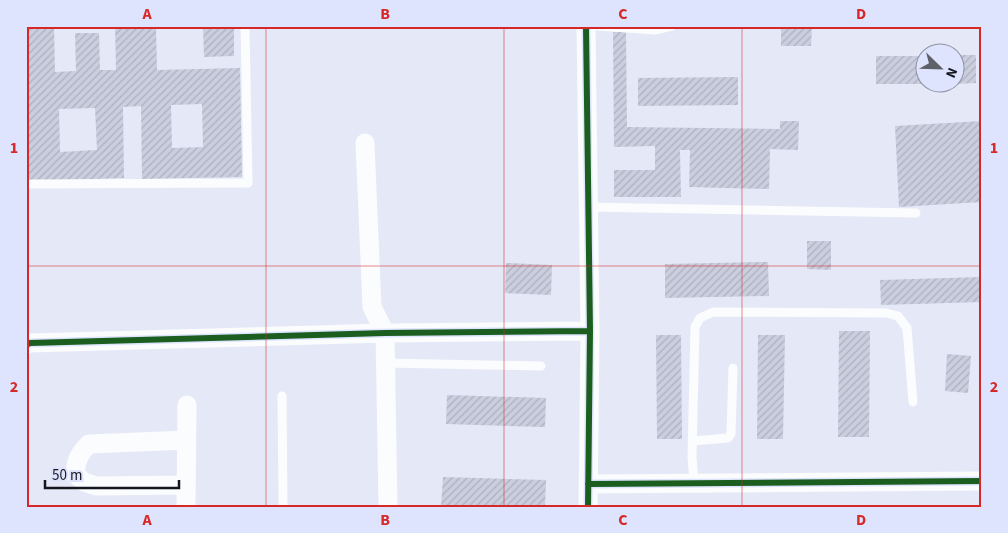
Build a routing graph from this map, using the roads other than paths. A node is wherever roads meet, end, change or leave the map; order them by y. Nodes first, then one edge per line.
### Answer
1 (245, 26) edge
2 (586, 26) edge
3 (598, 26) edge
4 (672, 26) edge
5 (365, 143) dead end
6 (26, 184) edge
7 (588, 207) junction
8 (916, 213) dead end
9 (590, 331) junction
10 (385, 333) junction
11 (26, 345) edge
12 (386, 363) junction
13 (541, 366) dead end
14 (733, 368) dead end
15 (282, 396) dead end
16 (913, 402) dead end
17 (187, 405) dead end
18 (187, 440) junction
19 (693, 441) junction
20 (982, 481) edge
21 (694, 483) junction
22 (588, 484) junction
23 (186, 485) junction
24 (186, 507) edge
25 (283, 507) edge
26 (388, 507) edge
27 (588, 507) edge

1 - 6 lane
2 - 7 street
3 - 4 lane
5 - 10 street
7 - 8 lane
7 - 9 street
9 - 10 street
9 - 22 street
10 - 11 street
10 - 12 street
12 - 13 lane
12 - 26 street
14 - 19 lane
15 - 25 lane
16 - 19 lane
17 - 18 street
18 - 23 street
18 - 23 street
19 - 21 lane
20 - 21 street
21 - 22 street
22 - 27 street
23 - 24 street

